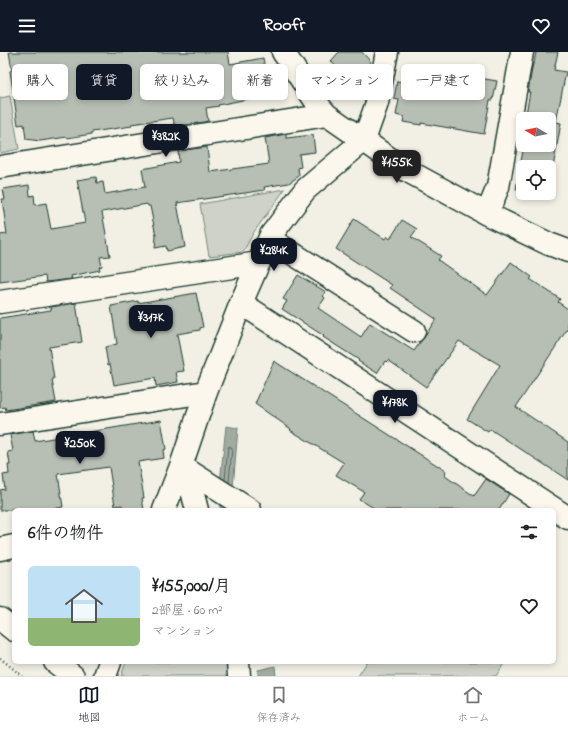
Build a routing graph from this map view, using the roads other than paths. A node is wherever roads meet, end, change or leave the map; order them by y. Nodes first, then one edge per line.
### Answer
1 (282, 52) edge
2 (387, 52) edge
3 (522, 52) edge
4 (328, 115) junction
5 (364, 140) junction
6 (0, 167) edge
7 (487, 214) junction
8 (270, 239) junction
9 (568, 251) edge
10 (259, 263) junction
11 (0, 302) edge
12 (241, 303) junction
13 (414, 331) dead end
14 (206, 392) junction
15 (0, 424) edge
16 (181, 466) junction
17 (540, 505) edge
18 (165, 508) edge
19 (196, 508) edge
20 (247, 508) edge
21 (556, 512) edge
22 (568, 518) edge
23 (12, 546) edge
24 (0, 548) edge
25 (0, 619) edge
26 (12, 628) edge
27 (58, 664) edge
28 (109, 664) edge
29 (238, 664) edge
30 (73, 676) edge
31 (105, 676) edge
32 (239, 676) edge

1 - 4 street
2 - 5 street
3 - 7 street
4 - 5 street
4 - 6 street
5 - 7 street
5 - 8 street
7 - 9 street
8 - 10 street
8 - 13 street
10 - 11 street
10 - 12 street
12 - 14 street
12 - 17 street
14 - 15 street
14 - 16 street
16 - 18 street
16 - 19 street
16 - 20 street
21 - 22 street
23 - 24 street
25 - 26 street
27 - 30 street
28 - 31 street
29 - 32 street

